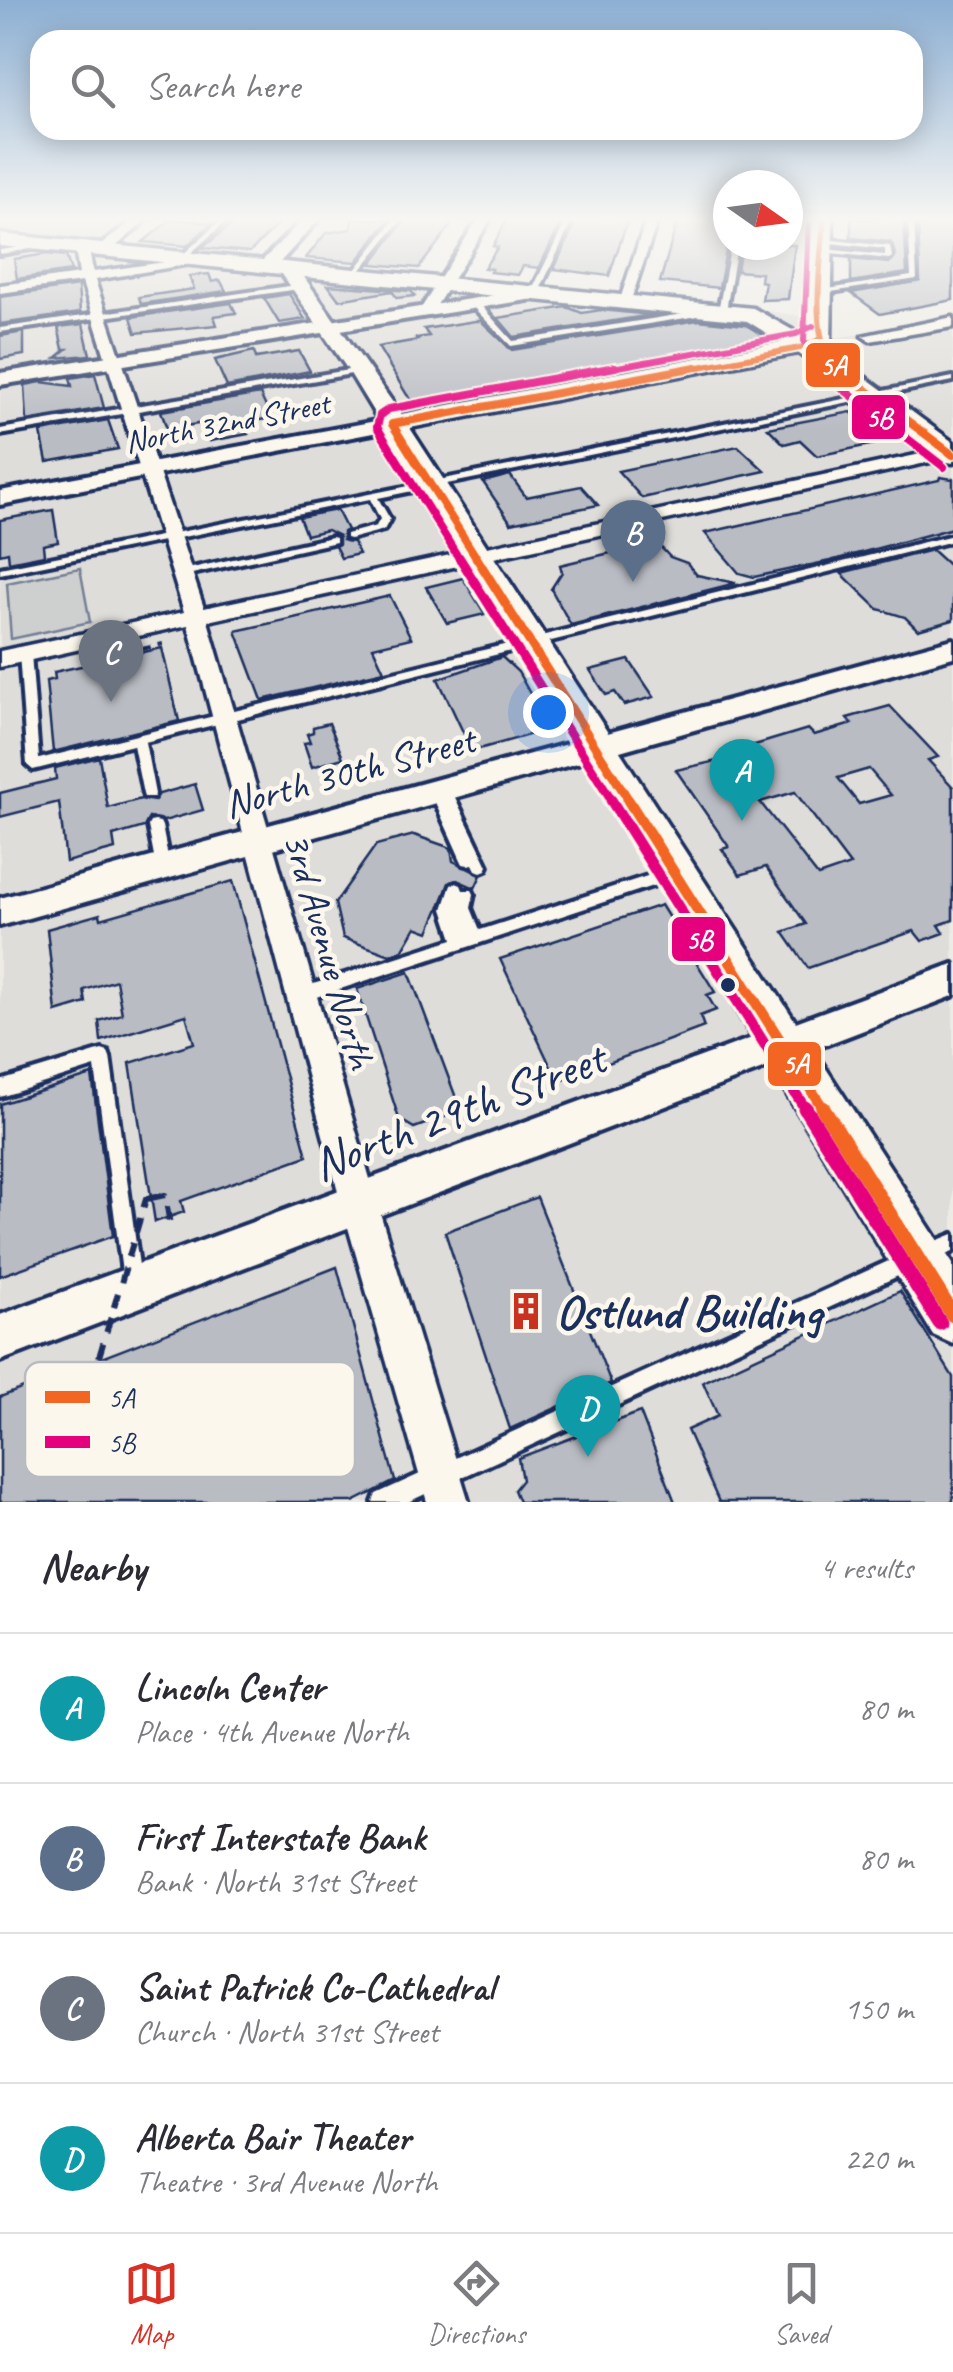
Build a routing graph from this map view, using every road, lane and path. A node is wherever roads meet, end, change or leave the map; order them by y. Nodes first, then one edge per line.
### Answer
1 (95, 289) edge
2 (219, 289) edge
3 (299, 289) edge
4 (440, 289) edge
5 (484, 289) edge
6 (536, 289) edge
7 (628, 289) edge
8 (732, 289) edge
9 (821, 289) edge
10 (850, 289) edge
11 (534, 294) junction
12 (821, 294) junction
13 (623, 303) junction
14 (475, 304) junction
15 (699, 309) junction
16 (731, 312) junction
17 (425, 313) junction
18 (100, 316) junction
19 (953, 322) edge
20 (332, 328) junction
21 (0, 330) edge
22 (870, 336) dead end
23 (816, 350) junction
24 (114, 361) junction
25 (360, 370) junction
26 (0, 379) edge
27 (953, 379) edge
28 (874, 395) junction
29 (130, 409) junction
30 (392, 424) junction
31 (0, 432) edge
32 (952, 453) edge
33 (150, 470) junction
34 (430, 482) junction
35 (372, 494) junction
36 (0, 498) edge
37 (350, 536) dead end
38 (171, 537) junction
39 (953, 538) edge
40 (332, 540) dead end
41 (475, 556) junction
42 (0, 571) edge
43 (182, 574) junction
44 (196, 616) junction
45 (530, 642) junction
46 (162, 644) dead end
47 (953, 648) edge
48 (142, 649) dead end
49 (129, 652) dead end
50 (25, 653) junction
51 (108, 656) dead end
52 (0, 658) edge
53 (224, 718) junction
54 (138, 739) junction
55 (596, 747) junction
56 (440, 790) junction
57 (149, 794) dead end
58 (155, 826) dead end
59 (257, 841) junction
60 (475, 864) dead end
61 (163, 867) junction
62 (674, 873) junction
63 (461, 892) dead end
64 (0, 912) edge
65 (469, 940) junction
66 (953, 980) edge
67 (300, 995) junction
68 (780, 1045) junction
69 (0, 1089) edge
70 (152, 1198) joint
71 (359, 1203) junction
72 (170, 1225) dead end
73 (935, 1250) edge
74 (133, 1288) junction
75 (953, 1315) edge
76 (0, 1338) edge
77 (98, 1358) dead end
78 (444, 1489) edge
79 (384, 1502) edge

1 - 18 street, 3rd Avenue North
2 - 18 lane
3 - 20 main road
4 - 17 street
5 - 11 main road
6 - 11 lane
7 - 13 street
8 - 16 lane
9 - 12 main road
10 - 12 lane
11 - 13 main road
11 - 14 street
12 - 16 main road
12 - 23 main road
13 - 15 main road
14 - 15 lane
14 - 17 street
15 - 16 main road
16 - 23 main road
17 - 20 street
18 - 21 lane
18 - 24 street, 3rd Avenue North
19 - 22 street
20 - 24 street
20 - 25 main road
23 - 28 main road
23 - 30 main road, North 32nd Street
24 - 26 street
24 - 29 street, 3rd Avenue North
25 - 29 lane
25 - 30 main road
27 - 28 lane
28 - 32 main road
28 - 34 lane
29 - 31 lane
29 - 33 street, 3rd Avenue North
30 - 33 street, North 32nd Street
30 - 34 main road
32 - 41 street
33 - 36 street, North 32nd Street
33 - 38 street, 3rd Avenue North
34 - 35 lane
34 - 41 main road
35 - 37 lane
35 - 38 lane
38 - 42 lane
38 - 43 street, 3rd Avenue North
39 - 45 lane
40 - 43 lane
41 - 44 street
41 - 45 main road
43 - 44 street, 3rd Avenue North
44 - 50 street
44 - 53 street, 3rd Avenue North
45 - 53 lane
45 - 55 main road
46 - 48 path
47 - 55 street, North 30th Street
49 - 51 path
50 - 52 street
50 - 54 lane
53 - 54 lane
53 - 59 street, 3rd Avenue North
54 - 57 lane
55 - 56 street, North 30th Street
55 - 62 main road
56 - 59 street, North 30th Street
56 - 60 lane
58 - 61 lane
59 - 61 street, North 30th Street
59 - 67 street, 3rd Avenue North
61 - 64 street, North 30th Street
62 - 65 lane
62 - 68 main road
63 - 65 lane
65 - 67 lane
66 - 68 street, North 29th Street
67 - 71 street, 3rd Avenue North
68 - 71 street, North 29th Street
68 - 73 main road
69 - 74 lane
70 - 72 path
70 - 77 path, bridge
71 - 74 street, North 29th Street
71 - 78 street, 3rd Avenue North
73 - 75 main road
73 - 78 lane
74 - 76 street, North 29th Street
78 - 79 lane

